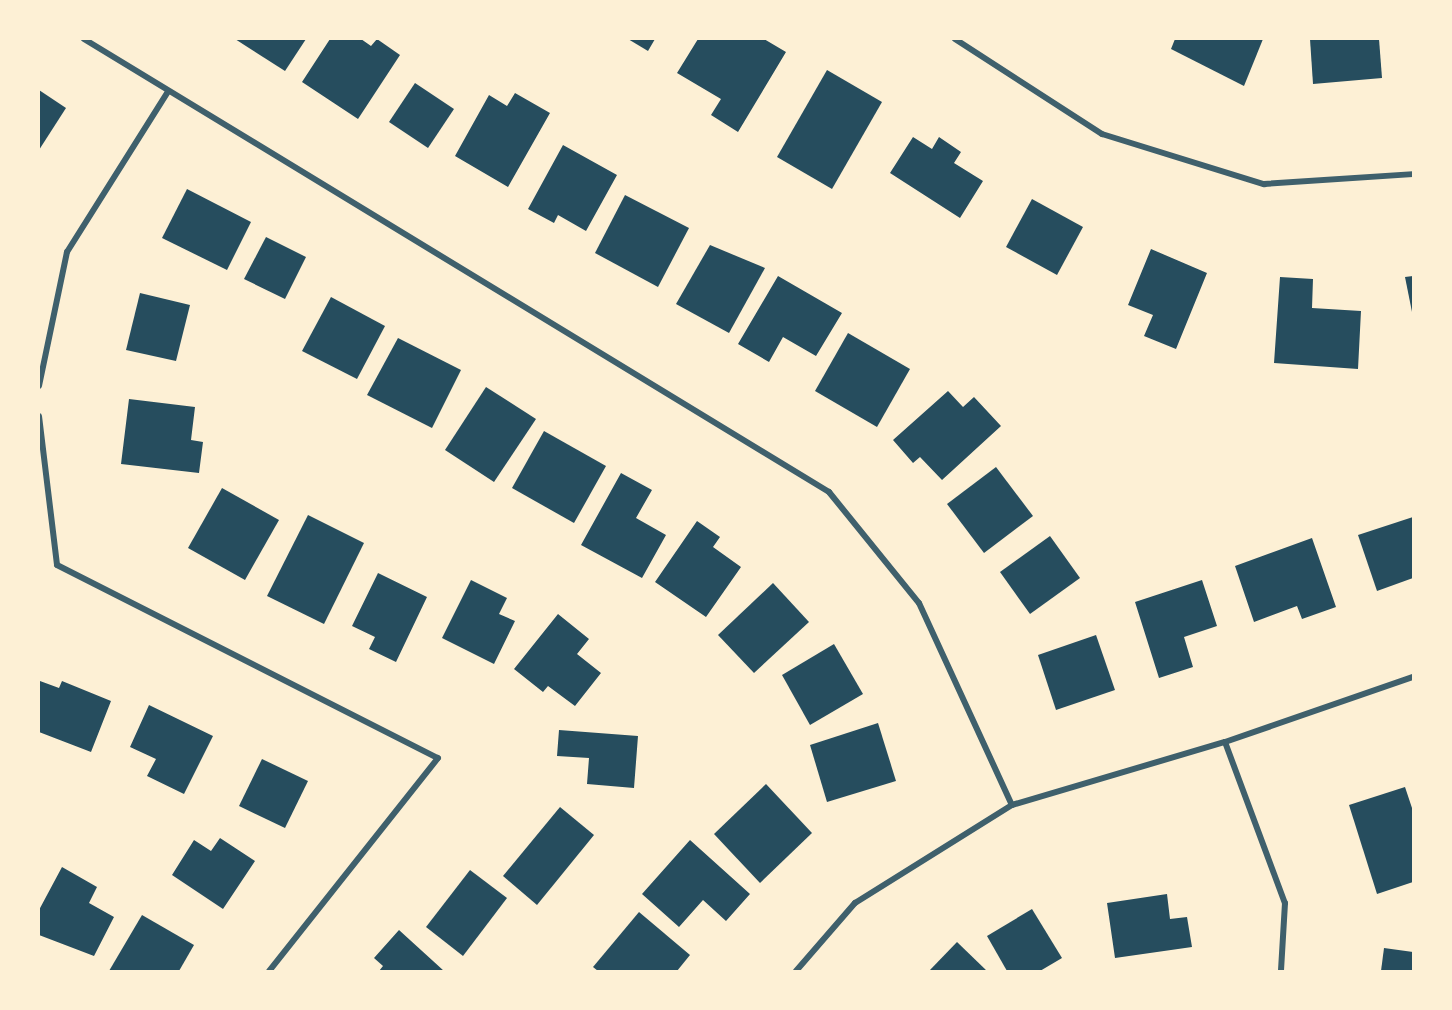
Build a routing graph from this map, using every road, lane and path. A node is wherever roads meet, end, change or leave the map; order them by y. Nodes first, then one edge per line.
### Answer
1 (84, 39) edge
2 (954, 39) edge
3 (167, 93) junction
4 (1413, 174) edge
5 (39, 386) edge
6 (39, 416) edge
7 (1413, 677) edge
8 (1225, 742) junction
9 (1012, 805) junction
10 (269, 971) edge
11 (796, 971) edge
12 (1281, 971) edge

1 - 3 street
2 - 4 street
3 - 5 street
3 - 9 street
6 - 10 street
7 - 8 street
8 - 9 street
8 - 12 street
9 - 11 street

